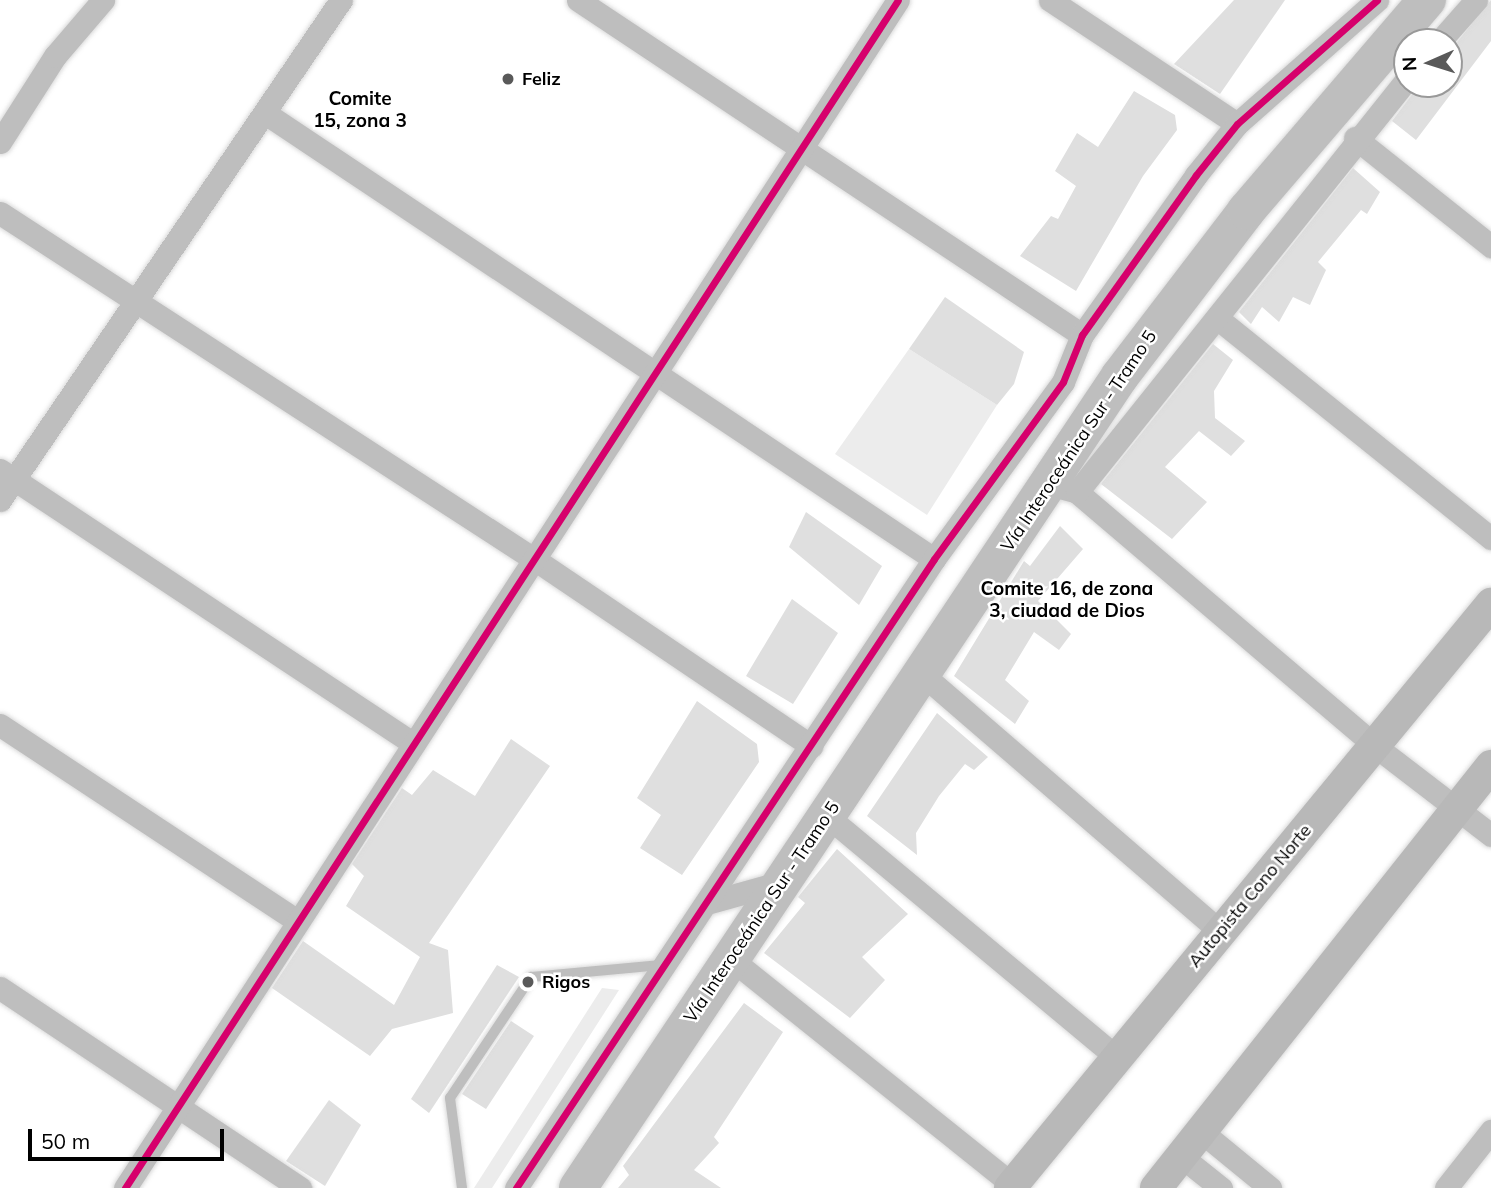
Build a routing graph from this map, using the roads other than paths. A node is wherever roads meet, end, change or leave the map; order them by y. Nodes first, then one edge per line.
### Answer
1 (103, 0) edge
2 (341, 0) edge
3 (578, 0) edge
4 (898, 0) edge
5 (1049, 0) edge
6 (1377, 0) edge
7 (1427, 0) edge
8 (1476, 0) edge
9 (1451, 28) edge
10 (1393, 95) edge
11 (265, 113) junction
12 (1237, 124) junction
13 (1355, 138) junction
14 (0, 142) edge
15 (803, 146) junction
16 (0, 213) edge
17 (1491, 246) edge
18 (137, 298) junction
19 (1217, 318) junction
20 (1082, 335) junction
21 (654, 372) junction
22 (7, 474) edge
23 (1063, 488) junction
24 (0, 500) edge
25 (1491, 538) edge
26 (934, 559) junction
27 (537, 561) junction
28 (1491, 604) edge
29 (922, 674) junction
30 (0, 725) edge
31 (414, 744) junction
32 (811, 746) junction
33 (1375, 746) junction
34 (1491, 766) edge
35 (1457, 806) junction
36 (827, 816) junction
37 (1491, 835) edge
38 (782, 882) junction
39 (710, 902) junction
40 (298, 921) junction
41 (1220, 932) junction
42 (731, 959) junction
43 (668, 965) junction
44 (1, 990) edge
45 (1116, 1058) junction
46 (176, 1106) junction
47 (1491, 1131) edge
48 (1203, 1133) junction
49 (1182, 1157) junction
50 (1011, 1186) edge
51 (125, 1188) edge
52 (300, 1188) edge
53 (462, 1188) edge
54 (516, 1188) edge
55 (578, 1188) edge
56 (1156, 1188) edge
57 (1221, 1188) edge
58 (1270, 1188) edge
59 (1446, 1188) edge

1 - 14 street
2 - 11 street
3 - 15 street
4 - 15 street
5 - 12 street
6 - 12 street
7 - 23 highway, Vía Interoceánica Sur - Tramo 5
8 - 9 street
10 - 13 street
11 - 18 street
11 - 21 street
12 - 20 street
13 - 17 street
13 - 19 street
15 - 20 street
15 - 21 street
16 - 18 street
18 - 22 street
18 - 27 street
19 - 23 street
19 - 25 street
20 - 26 street
21 - 26 street
21 - 27 street
22 - 24 street
22 - 31 street
23 - 29 highway, Vía Interoceánica Sur - Tramo 5
23 - 33 street
26 - 32 street
27 - 31 street
27 - 32 street
28 - 33 main road, Autopista Cono Norte
29 - 36 highway, Vía Interoceánica Sur - Tramo 5
29 - 41 street
30 - 40 street
31 - 40 street
32 - 39 street
33 - 35 street
33 - 41 main road, Autopista Cono Norte
34 - 35 main road
35 - 37 street
35 - 48 main road
36 - 38 highway, Vía Interoceánica Sur - Tramo 5
36 - 45 street
38 - 39 street
38 - 42 highway, Vía Interoceánica Sur - Tramo 5
39 - 43 street
40 - 46 street
41 - 45 main road, Autopista Cono Norte
42 - 50 street
42 - 55 highway, Vía Interoceánica Sur - Tramo 5
43 - 53 lane
43 - 54 street
44 - 46 street
45 - 50 main road, Autopista Cono Norte
46 - 51 street
46 - 52 street
47 - 59 street
48 - 49 main road
48 - 58 street
49 - 56 main road
49 - 57 street

